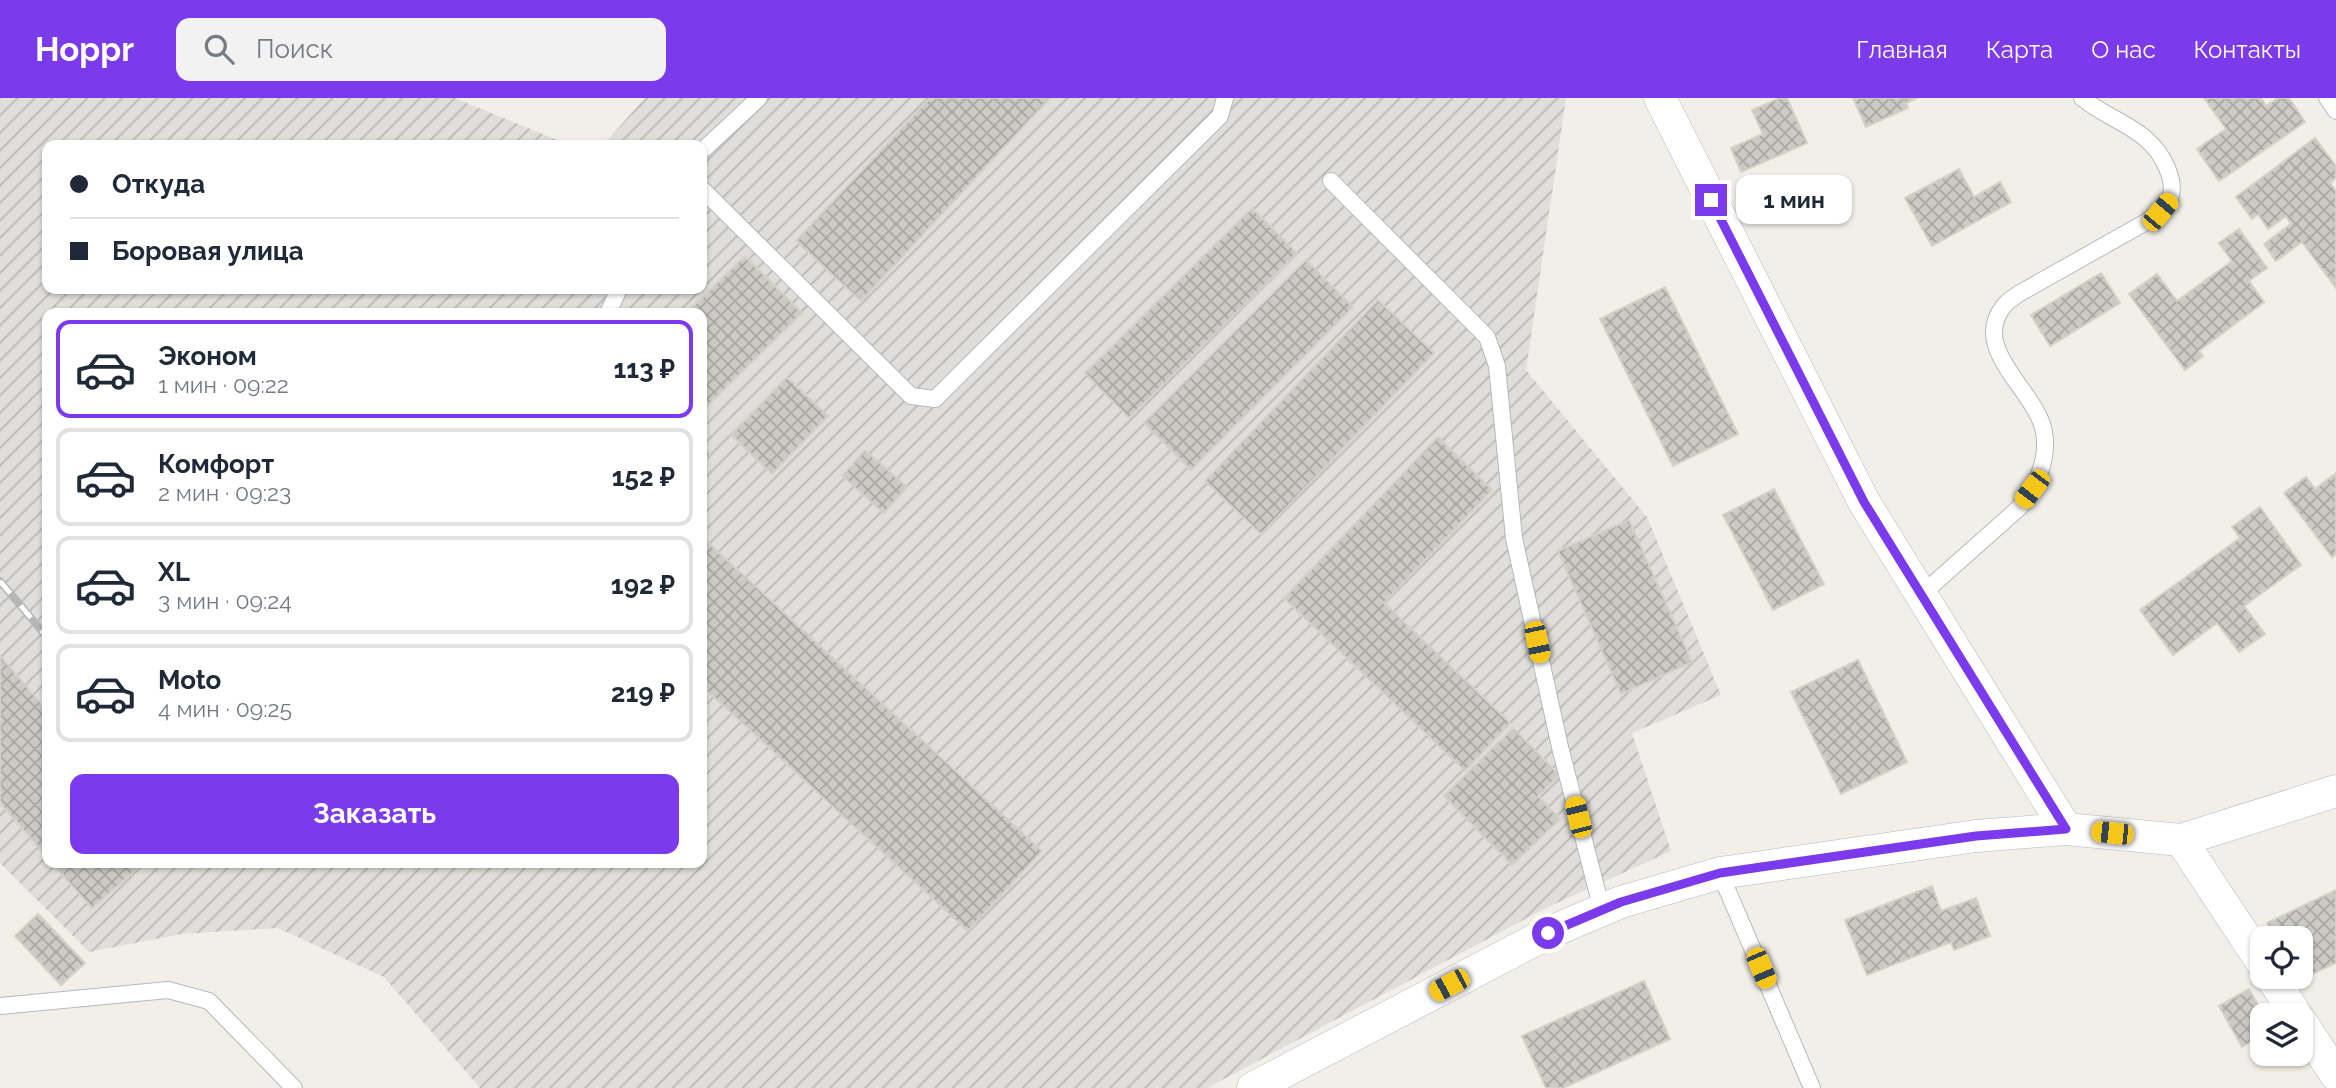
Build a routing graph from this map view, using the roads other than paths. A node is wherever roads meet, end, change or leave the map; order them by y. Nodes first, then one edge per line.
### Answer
1 (759, 98) edge
2 (1225, 98) edge
3 (1660, 98) edge
4 (2083, 98) edge
5 (2326, 98) edge
6 (2336, 111) edge
7 (707, 146) edge
8 (1331, 181) dead end
9 (707, 194) edge
10 (1922, 595) junction
11 (2336, 791) edge
12 (2066, 829) junction
13 (2181, 840) junction
14 (1720, 873) junction
15 (1602, 910) junction
16 (2250, 944) edge
17 (0, 1006) edge
18 (2313, 1041) edge
19 (2336, 1075) edge
20 (294, 1088) edge
21 (1253, 1088) edge
22 (1812, 1088) edge

1 - 7 lane
2 - 9 lane
3 - 10 street
4 - 10 lane
5 - 6 lane
8 - 15 lane
10 - 12 street
11 - 13 street
12 - 13 street
12 - 14 street
13 - 16 street
14 - 15 street
14 - 22 lane
15 - 21 street
17 - 20 lane
18 - 19 street

